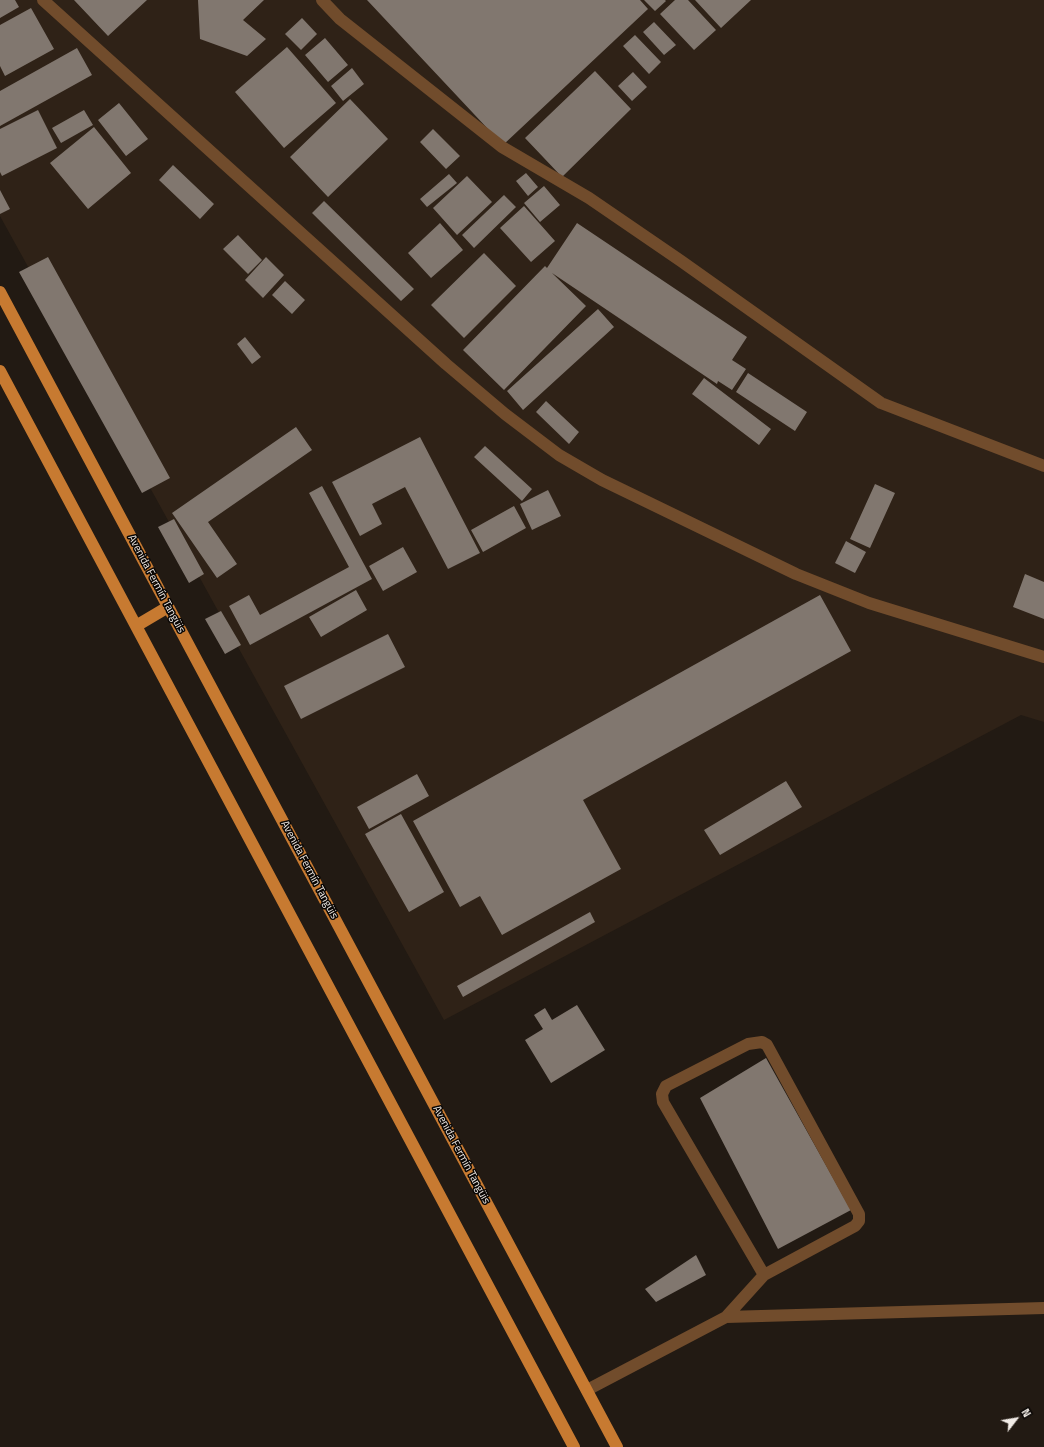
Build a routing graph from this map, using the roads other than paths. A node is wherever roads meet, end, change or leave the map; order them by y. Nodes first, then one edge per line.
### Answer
1 (43, 0) edge
2 (322, 0) edge
3 (0, 292) edge
4 (0, 371) edge
5 (1044, 466) edge
6 (168, 608) junction
7 (136, 626) junction
8 (1044, 657) edge
9 (764, 1275) junction
10 (1044, 1308) edge
11 (726, 1317) junction
12 (587, 1390) junction
13 (574, 1447) edge
14 (617, 1447) edge

1 - 8 street
2 - 5 street
3 - 6 main road, Avenida Fermín Tangüis
4 - 7 main road
6 - 7 main road
6 - 12 main road, Avenida Fermín Tangüis
7 - 13 main road
9 - 9 street
9 - 11 street
10 - 11 street
11 - 12 street
12 - 14 main road, Avenida Fermín Tangüis

